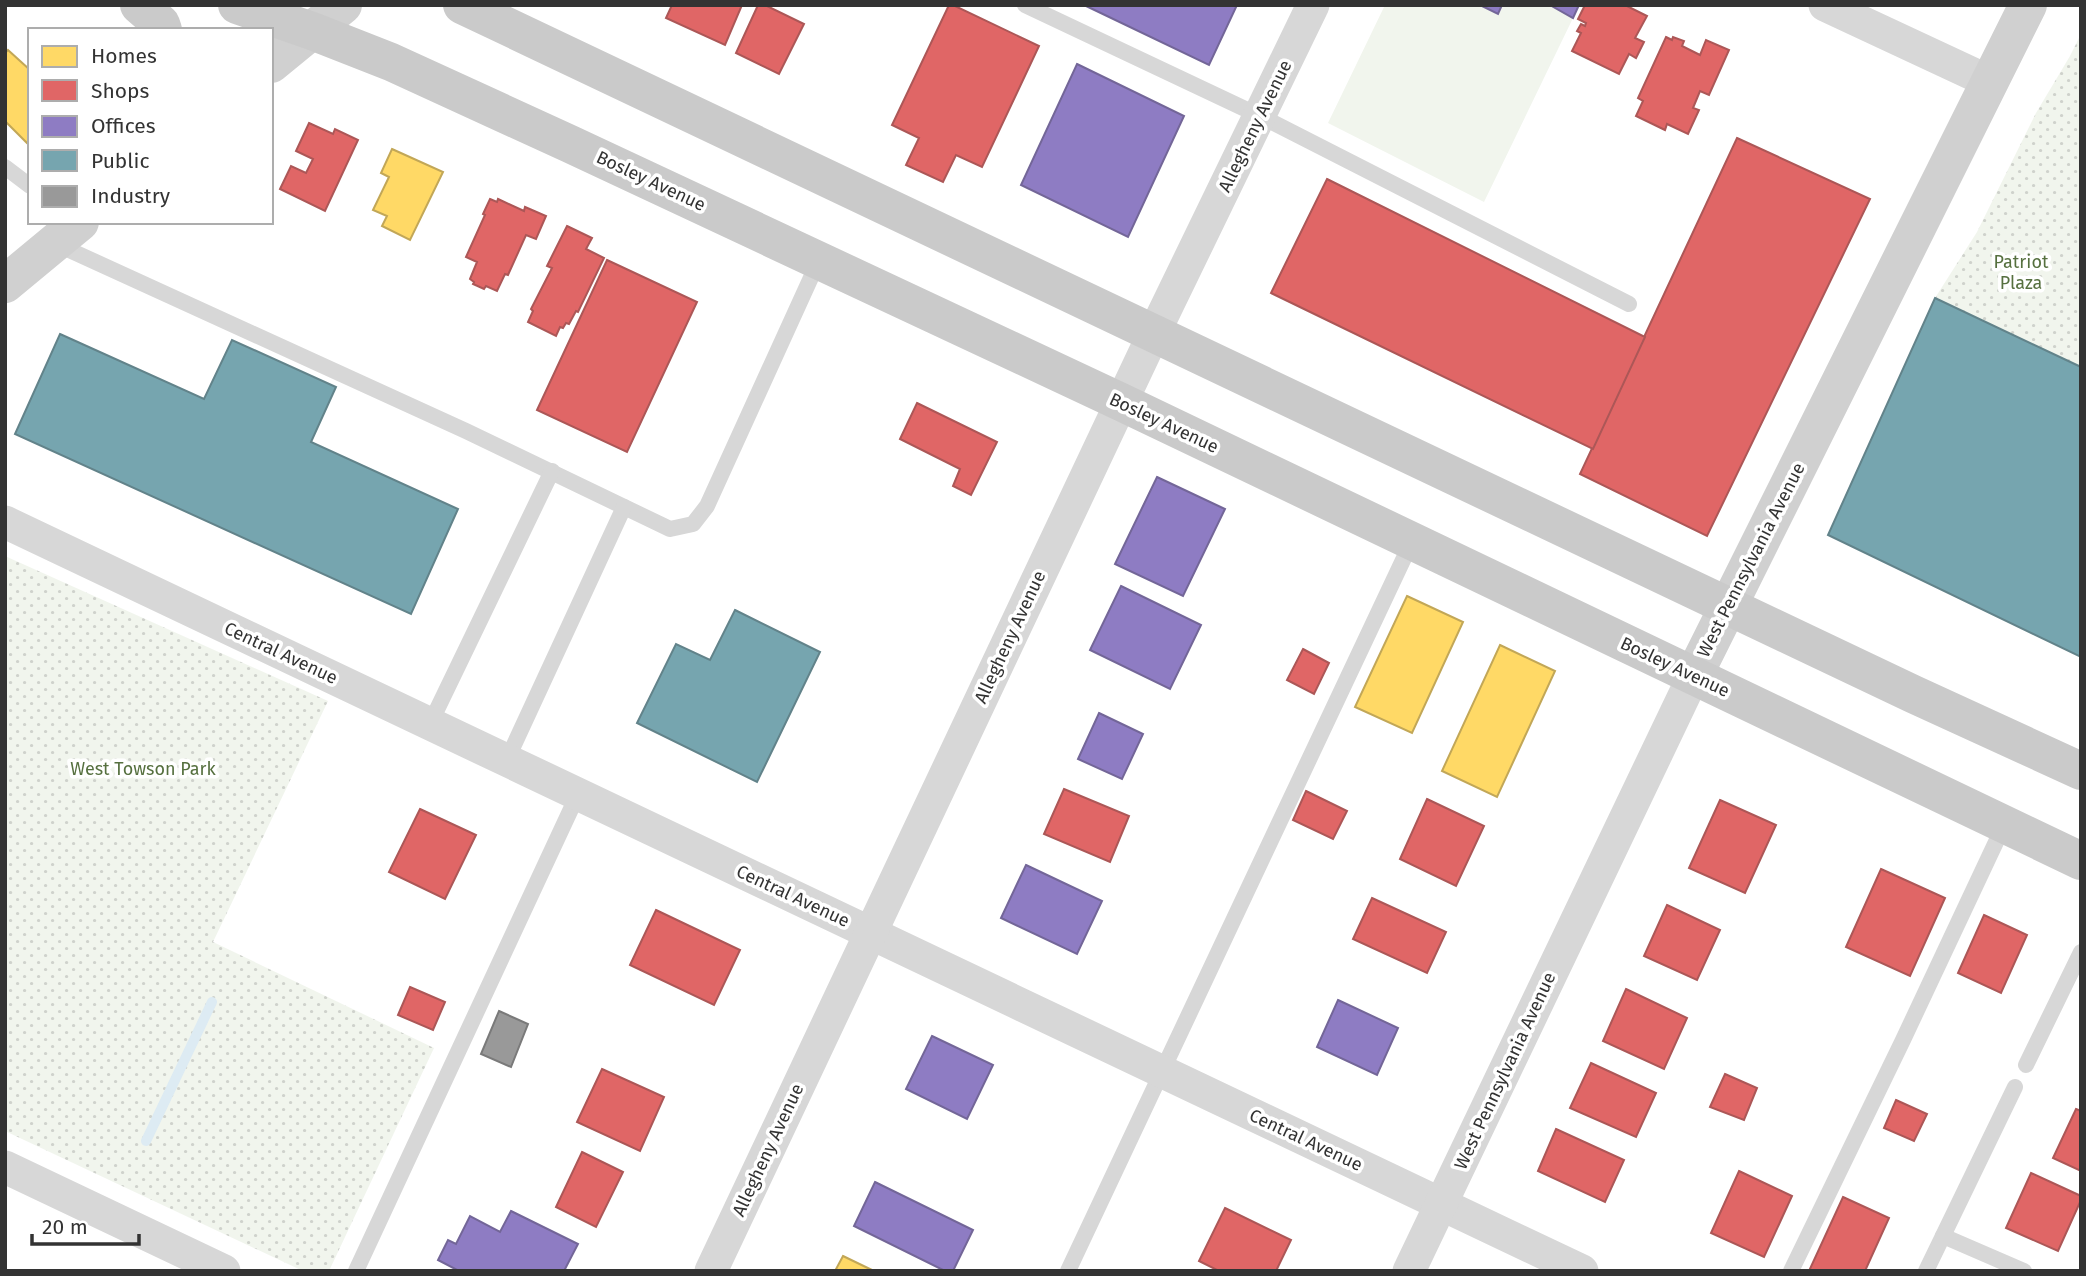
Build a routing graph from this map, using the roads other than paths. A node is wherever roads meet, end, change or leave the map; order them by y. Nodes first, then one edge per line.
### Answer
1 (139, 5) edge
2 (237, 5) edge
3 (343, 5) edge
4 (462, 5) edge
5 (1026, 5) edge
6 (1313, 5) edge
7 (1825, 5) edge
8 (2028, 5) edge
9 (162, 28) edge
10 (312, 31) junction
11 (273, 62) edge
12 (1990, 82) junction
13 (1260, 116) junction
14 (5, 167) edge
15 (28, 184) edge
16 (71, 228) edge
17 (819, 260) junction
18 (5, 284) edge
19 (1629, 304) dead end
20 (1154, 333) junction
21 (1121, 402) junction
22 (552, 471) junction
23 (624, 507) junction
24 (5, 522) edge
25 (1412, 541) junction
26 (1728, 606) junction
27 (1694, 675) junction
28 (430, 724) junction
29 (508, 760) junction
30 (2081, 771) edge
31 (578, 794) junction
32 (2004, 824) junction
33 (2081, 861) edge
34 (871, 933) junction
35 (2081, 952) edge
36 (2026, 1065) dead end
37 (1163, 1072) junction
38 (2015, 1087) dead end
39 (5, 1167) edge
40 (1441, 1204) junction
41 (1943, 1236) junction
42 (224, 1271) edge
43 (356, 1271) edge
44 (711, 1271) edge
45 (1068, 1271) edge
46 (1409, 1271) edge
47 (1582, 1271) edge
48 (1791, 1271) edge
49 (1926, 1271) edge
50 (2024, 1271) edge

1 - 9 main road
2 - 10 main road, Bosley Avenue
3 - 10 street
4 - 20 main road
5 - 13 lane
6 - 13 street, Allegheny Avenue
7 - 12 street
8 - 12 street, West Pennsylvania Avenue
10 - 11 street
10 - 17 main road, Bosley Avenue
12 - 26 street, West Pennsylvania Avenue
13 - 19 lane
13 - 20 street, Allegheny Avenue
14 - 15 lane
16 - 18 street
16 - 22 lane
17 - 21 main road, Bosley Avenue
17 - 23 lane
20 - 21 street, Allegheny Avenue
20 - 26 main road
21 - 25 main road, Bosley Avenue
21 - 34 street, Allegheny Avenue
22 - 23 lane
22 - 28 lane
23 - 29 lane
24 - 28 street, Central Avenue
25 - 27 main road, Bosley Avenue
25 - 37 lane
26 - 27 street, West Pennsylvania Avenue
26 - 30 main road
27 - 32 main road, Bosley Avenue
27 - 40 street, West Pennsylvania Avenue
28 - 29 street, Central Avenue
29 - 31 street, Central Avenue
31 - 34 street, Central Avenue
31 - 43 lane
32 - 33 main road, Bosley Avenue
32 - 48 lane
34 - 37 street, Central Avenue
34 - 44 street, Allegheny Avenue
35 - 36 lane
37 - 40 street, Central Avenue
37 - 45 lane
38 - 41 lane
39 - 42 street
40 - 46 street, West Pennsylvania Avenue
40 - 47 street, Central Avenue
41 - 49 lane
41 - 50 lane

